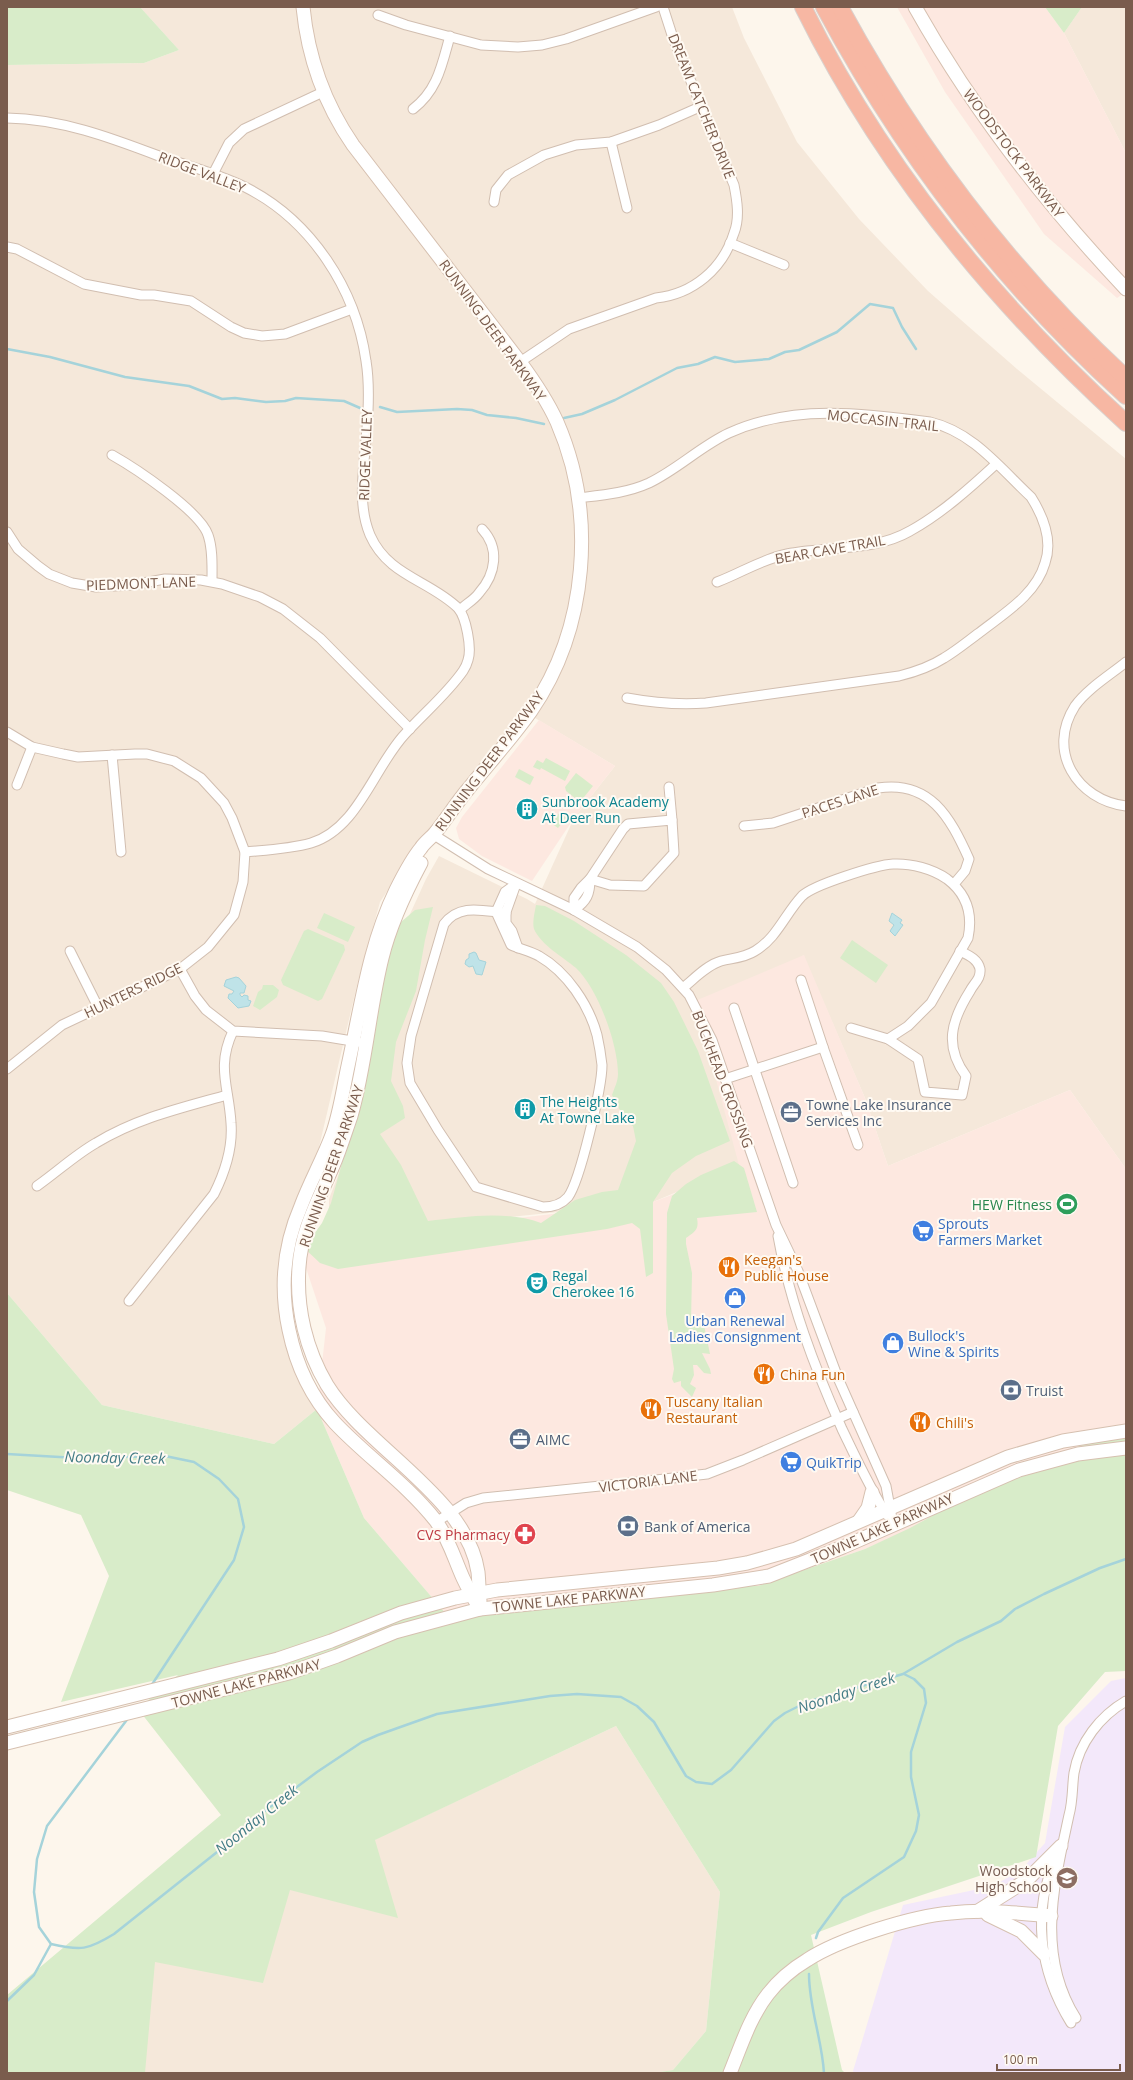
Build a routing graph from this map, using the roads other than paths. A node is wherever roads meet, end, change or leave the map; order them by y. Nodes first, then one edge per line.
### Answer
1 (303, 7) edge
2 (656, 7) edge
3 (663, 7) edge
4 (803, 7) edge
5 (824, 7) edge
6 (840, 7) edge
7 (915, 7) edge
8 (378, 15) dead end
9 (450, 36) junction
10 (323, 92) junction
11 (702, 106) junction
12 (413, 109) dead end
13 (7, 118) edge
14 (612, 142) junction
15 (213, 174) junction
16 (494, 202) dead end
17 (627, 208) dead end
18 (730, 242) junction
19 (7, 247) edge
20 (784, 265) dead end
21 (1126, 289) edge
22 (352, 309) junction
23 (520, 362) junction
24 (1126, 378) edge
25 (1126, 396) edge
26 (1126, 423) edge
27 (112, 455) dead end
28 (996, 464) junction
29 (578, 498) junction
30 (482, 529) dead end
31 (7, 532) edge
32 (212, 581) junction
33 (717, 582) dead end
34 (460, 610) junction
35 (1126, 662) edge
36 (627, 698) dead end
37 (410, 729) junction
38 (7, 732) edge
39 (32, 747) junction
40 (112, 755) junction
41 (17, 785) dead end
42 (669, 787) dead end
43 (1126, 806) edge
44 (672, 820) junction
45 (744, 826) dead end
46 (434, 835) junction
47 (121, 852) dead end
48 (245, 852) junction
49 (590, 879) junction
50 (516, 884) junction
51 (954, 884) junction
52 (574, 910) junction
53 (496, 912) junction
54 (506, 913) junction
55 (518, 948) junction
56 (70, 951) dead end
57 (960, 951) junction
58 (180, 969) junction
59 (801, 980) dead end
60 (684, 987) junction
61 (98, 1007) junction
62 (734, 1008) dead end
63 (851, 1028) dead end
64 (233, 1031) junction
65 (888, 1039) junction
66 (354, 1041) junction
67 (367, 1043) junction
68 (822, 1047) junction
69 (7, 1067) edge
70 (754, 1069) junction
71 (725, 1079) junction
72 (227, 1095) junction
73 (858, 1145) dead end
74 (793, 1183) dead end
75 (37, 1186) dead end
76 (776, 1225) junction
77 (129, 1301) dead end
78 (853, 1412) junction
79 (837, 1418) junction
80 (1126, 1431) edge
81 (1126, 1448) edge
82 (872, 1492) junction
83 (887, 1509) junction
84 (450, 1513) junction
85 (859, 1521) junction
86 (436, 1522) junction
87 (894, 1524) junction
88 (476, 1594) junction
89 (480, 1609) junction
90 (1126, 1702) edge
91 (7, 1727) edge
92 (7, 1744) edge
93 (1061, 1846) junction
94 (976, 1911) junction
95 (1046, 1916) junction
96 (1044, 1954) junction
97 (730, 2073) edge

1 - 10 street, RUNNING DEER PARKWAY
2 - 9 street
3 - 11 street, DREAM CATCHER DRIVE
4 - 26 highway
5 - 25 highway
6 - 24 highway
7 - 21 street, WOODSTOCK PARKWAY
8 - 9 street
9 - 12 street
10 - 15 street
10 - 23 street, RUNNING DEER PARKWAY
11 - 14 street
11 - 18 street, DREAM CATCHER DRIVE
13 - 15 street, RIDGE VALLEY
14 - 16 street
14 - 17 street
15 - 22 street, RIDGE VALLEY
18 - 20 street
18 - 23 street, DREAM CATCHER DRIVE
19 - 22 street
22 - 34 street, RIDGE VALLEY
23 - 29 street, RUNNING DEER PARKWAY
27 - 32 street
28 - 29 street, MOCCASIN TRAIL
28 - 33 street, BEAR CAVE TRAIL
28 - 36 street, MOCCASIN TRAIL
29 - 46 street, RUNNING DEER PARKWAY
30 - 34 street
31 - 32 street, PIEDMONT LANE
32 - 37 street, PIEDMONT LANE
34 - 37 street
35 - 43 street
37 - 48 street
38 - 39 street, HUNTERS RIDGE
39 - 40 street, HUNTERS RIDGE
39 - 41 street
40 - 47 street
40 - 48 street, HUNTERS RIDGE
42 - 44 street
44 - 49 street
44 - 49 street
45 - 51 street, PACES LANE
46 - 50 street, BUCKHEAD CROSSING
46 - 66 street, RUNNING DEER PARKWAY
46 - 67 street, RUNNING DEER PARKWAY
48 - 58 street, HUNTERS RIDGE
49 - 52 street
50 - 52 street, BUCKHEAD CROSSING
50 - 53 street
50 - 54 street
51 - 57 street
51 - 60 street
52 - 60 street, BUCKHEAD CROSSING
53 - 54 street
53 - 55 street
53 - 55 street
54 - 55 street
56 - 61 street
57 - 65 street
57 - 65 street
58 - 61 street, HUNTERS RIDGE
58 - 64 street
59 - 68 street
60 - 71 street, BUCKHEAD CROSSING
61 - 69 street, HUNTERS RIDGE
62 - 70 street
63 - 65 street
64 - 66 street
64 - 72 street
66 - 67 street
66 - 86 street, RUNNING DEER PARKWAY
67 - 84 street, RUNNING DEER PARKWAY
68 - 70 street
68 - 73 street
70 - 71 street
70 - 74 street
71 - 76 street, BUCKHEAD CROSSING
72 - 75 street
72 - 77 street
76 - 78 street, BUCKHEAD CROSSING
76 - 79 street, BUCKHEAD CROSSING
78 - 79 street, VICTORIA LANE
78 - 83 street, BUCKHEAD CROSSING
79 - 82 street, BUCKHEAD CROSSING
79 - 84 street, VICTORIA LANE
80 - 83 street, TOWNE LAKE PARKWAY
81 - 87 street, TOWNE LAKE PARKWAY
82 - 83 street, BUCKHEAD CROSSING
82 - 85 street
83 - 85 street, TOWNE LAKE PARKWAY
83 - 87 street, BUCKHEAD CROSSING
84 - 86 street, VICTORIA LANE
84 - 88 street, RUNNING DEER PARKWAY
85 - 88 street, TOWNE LAKE PARKWAY
86 - 88 street, RUNNING DEER PARKWAY
87 - 89 street, TOWNE LAKE PARKWAY
88 - 89 street, RUNNING DEER PARKWAY
88 - 91 street, TOWNE LAKE PARKWAY
89 - 92 street, TOWNE LAKE PARKWAY
90 - 93 street
93 - 94 street
93 - 95 street
94 - 95 street
94 - 96 street
94 - 97 street
95 - 96 street
95 - 96 street

